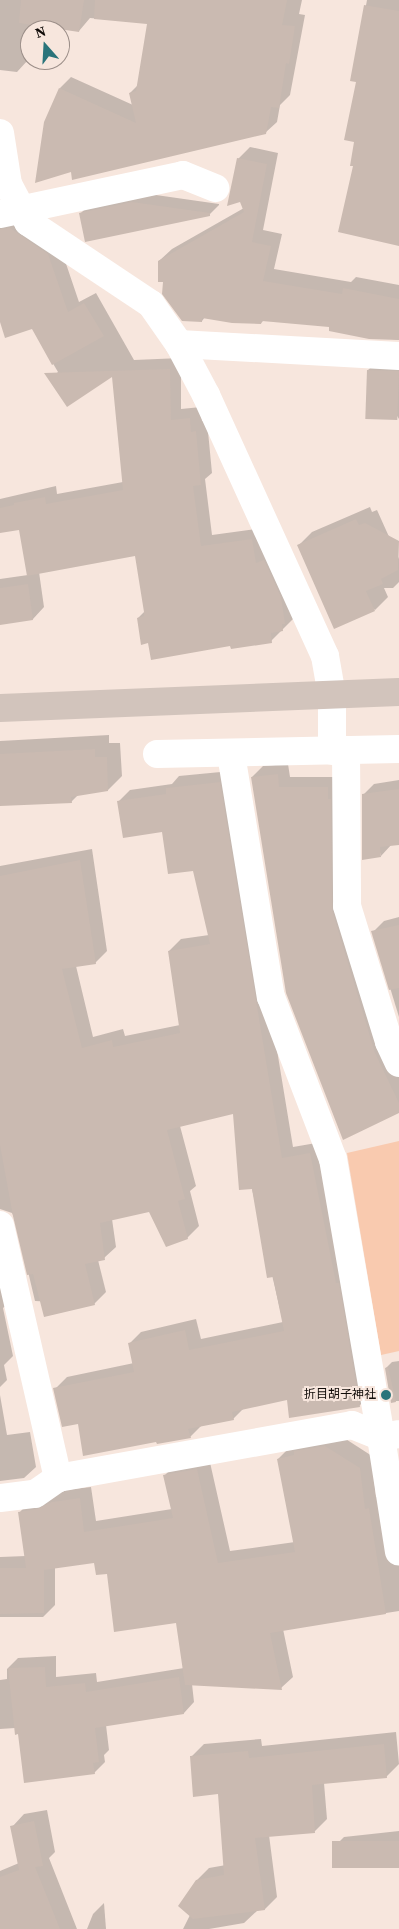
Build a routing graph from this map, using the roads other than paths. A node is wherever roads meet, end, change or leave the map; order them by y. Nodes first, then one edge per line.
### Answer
1 (0, 134) edge
2 (216, 188) dead end
3 (11, 211) edge
4 (179, 344) junction
5 (399, 356) edge
6 (399, 692) edge
7 (332, 695) junction
8 (0, 708) edge
9 (399, 749) edge
10 (339, 751) junction
11 (157, 754) dead end
12 (231, 754) junction
13 (399, 1062) edge
14 (0, 1225) edge
15 (390, 1436) edge
16 (58, 1478) junction
17 (0, 1498) edge
18 (399, 1552) edge

1 - 3 street
2 - 3 street
3 - 4 street
4 - 5 street
4 - 7 street
6 - 7 street
7 - 8 street
7 - 10 street
9 - 10 street
10 - 12 street
10 - 13 street
11 - 12 street
12 - 15 street
14 - 16 street
15 - 16 street
15 - 18 street
16 - 17 street

